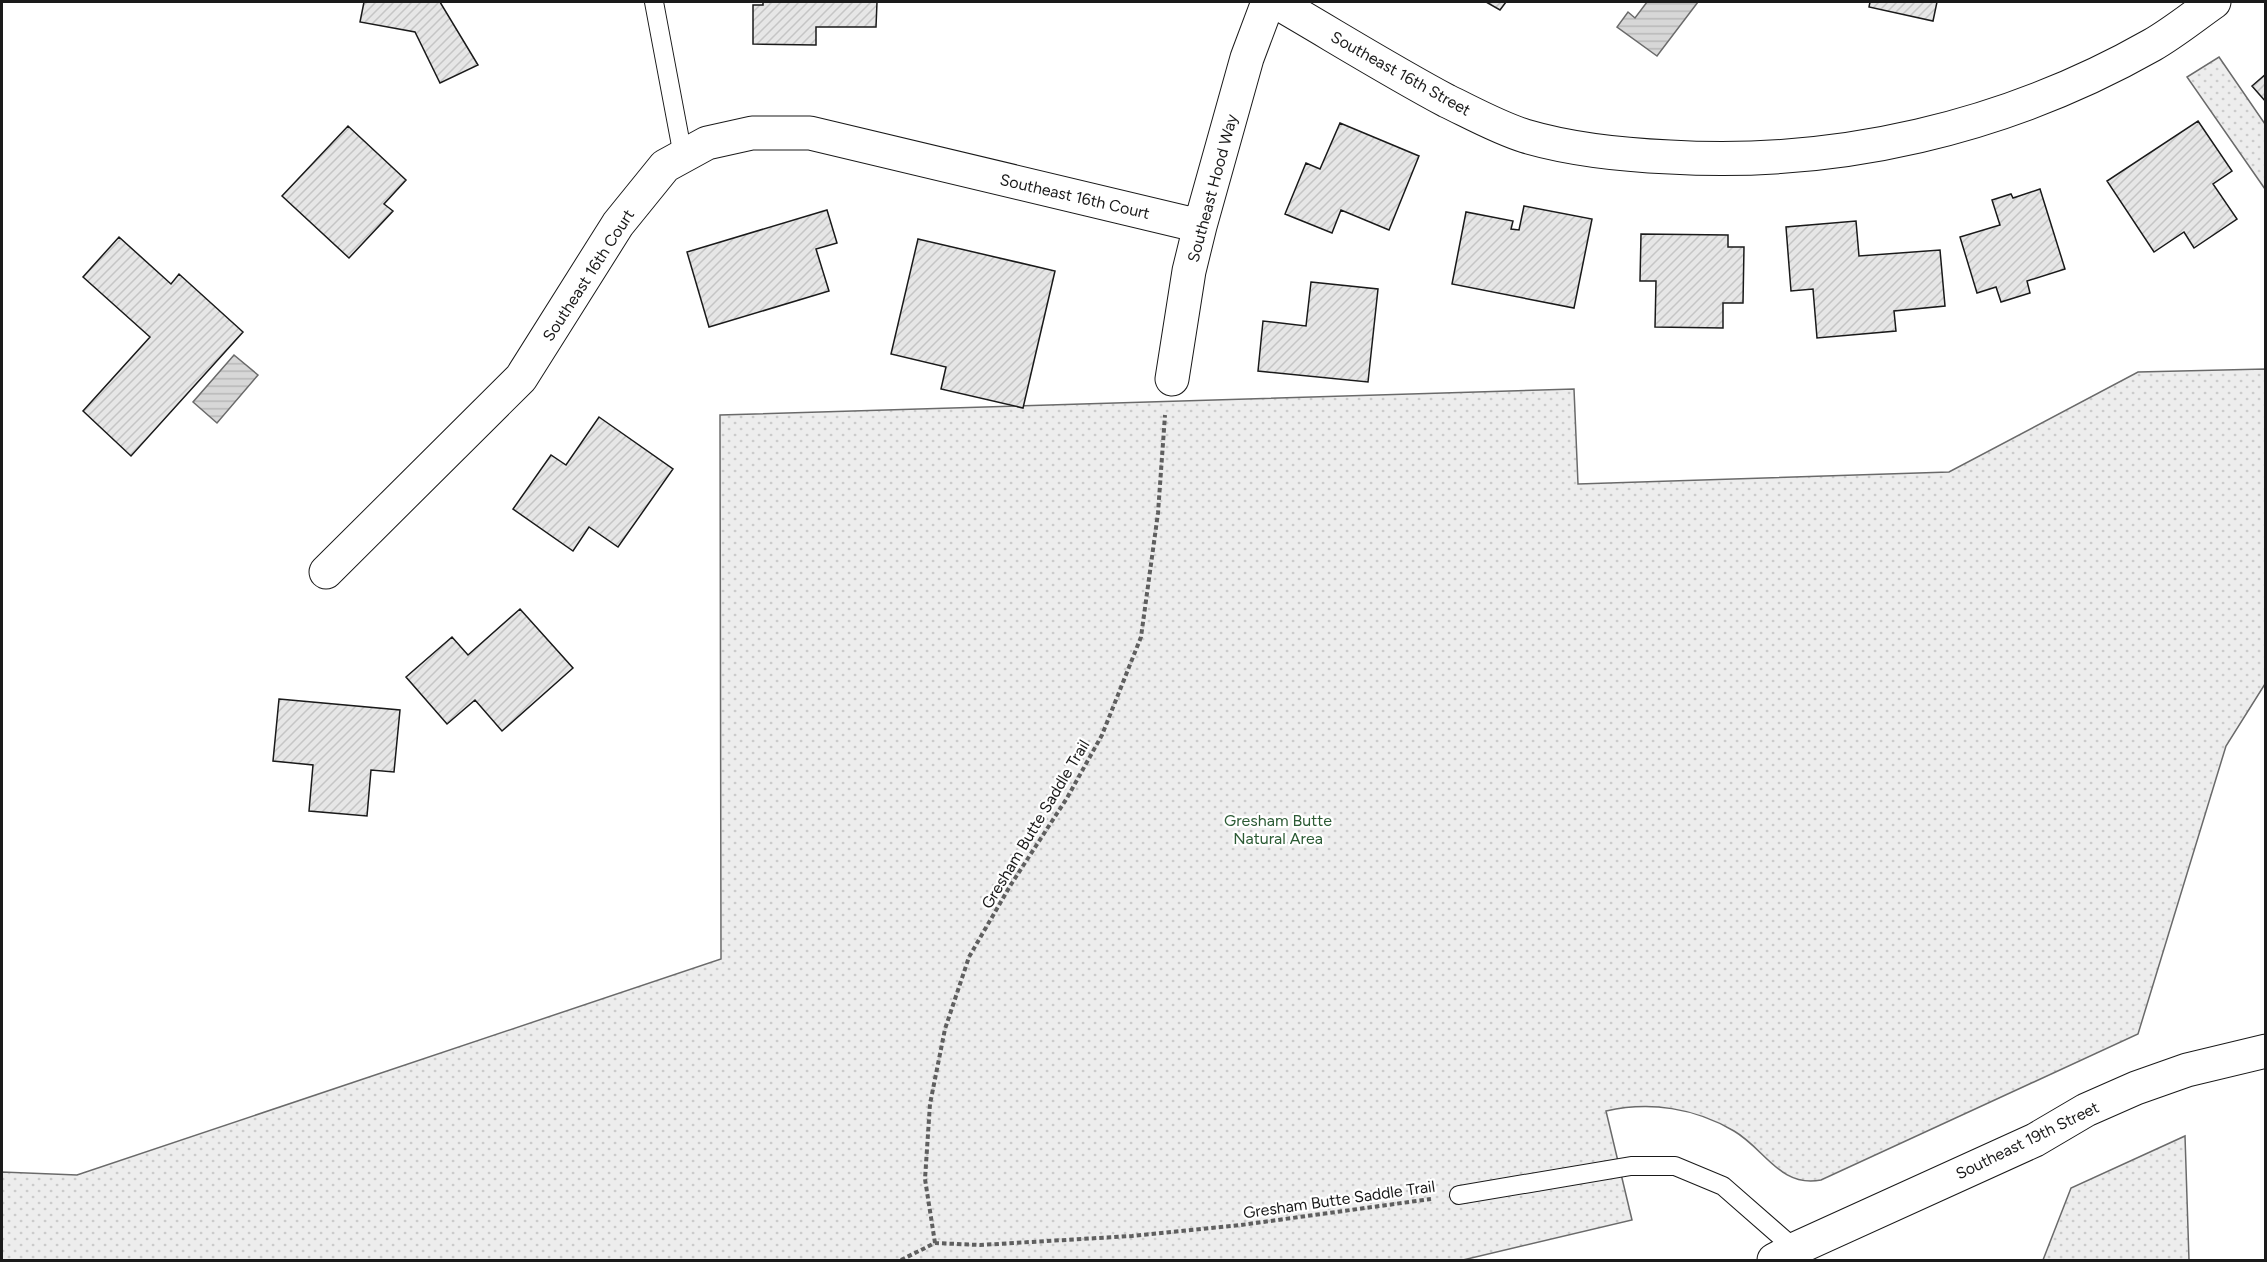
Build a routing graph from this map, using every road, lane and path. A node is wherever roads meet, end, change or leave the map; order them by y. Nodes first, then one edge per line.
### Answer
1 (654, 2) edge
2 (1268, 2) edge
3 (1276, 2) edge
4 (2214, 2) edge
5 (683, 156) junction
6 (1200, 226) junction
7 (1172, 379) joint
8 (326, 572) dead end
9 (2265, 1051) edge
10 (1459, 1195) joint
11 (935, 1243) junction
12 (1784, 1255) edge
13 (901, 1260) edge

1 - 5 lane
2 - 6 street, Southeast Hood Way
3 - 4 street, Southeast 16th Street
5 - 6 street, Southeast 16th Court
5 - 8 street, Southeast 16th Court
6 - 7 street, Southeast Hood Way
7 - 11 path, Gresham Butte Saddle Trail
9 - 12 street, Southeast 19th Street
10 - 11 path, Gresham Butte Saddle Trail
10 - 12 lane
11 - 13 path, Gresham Butte Saddle Trail

